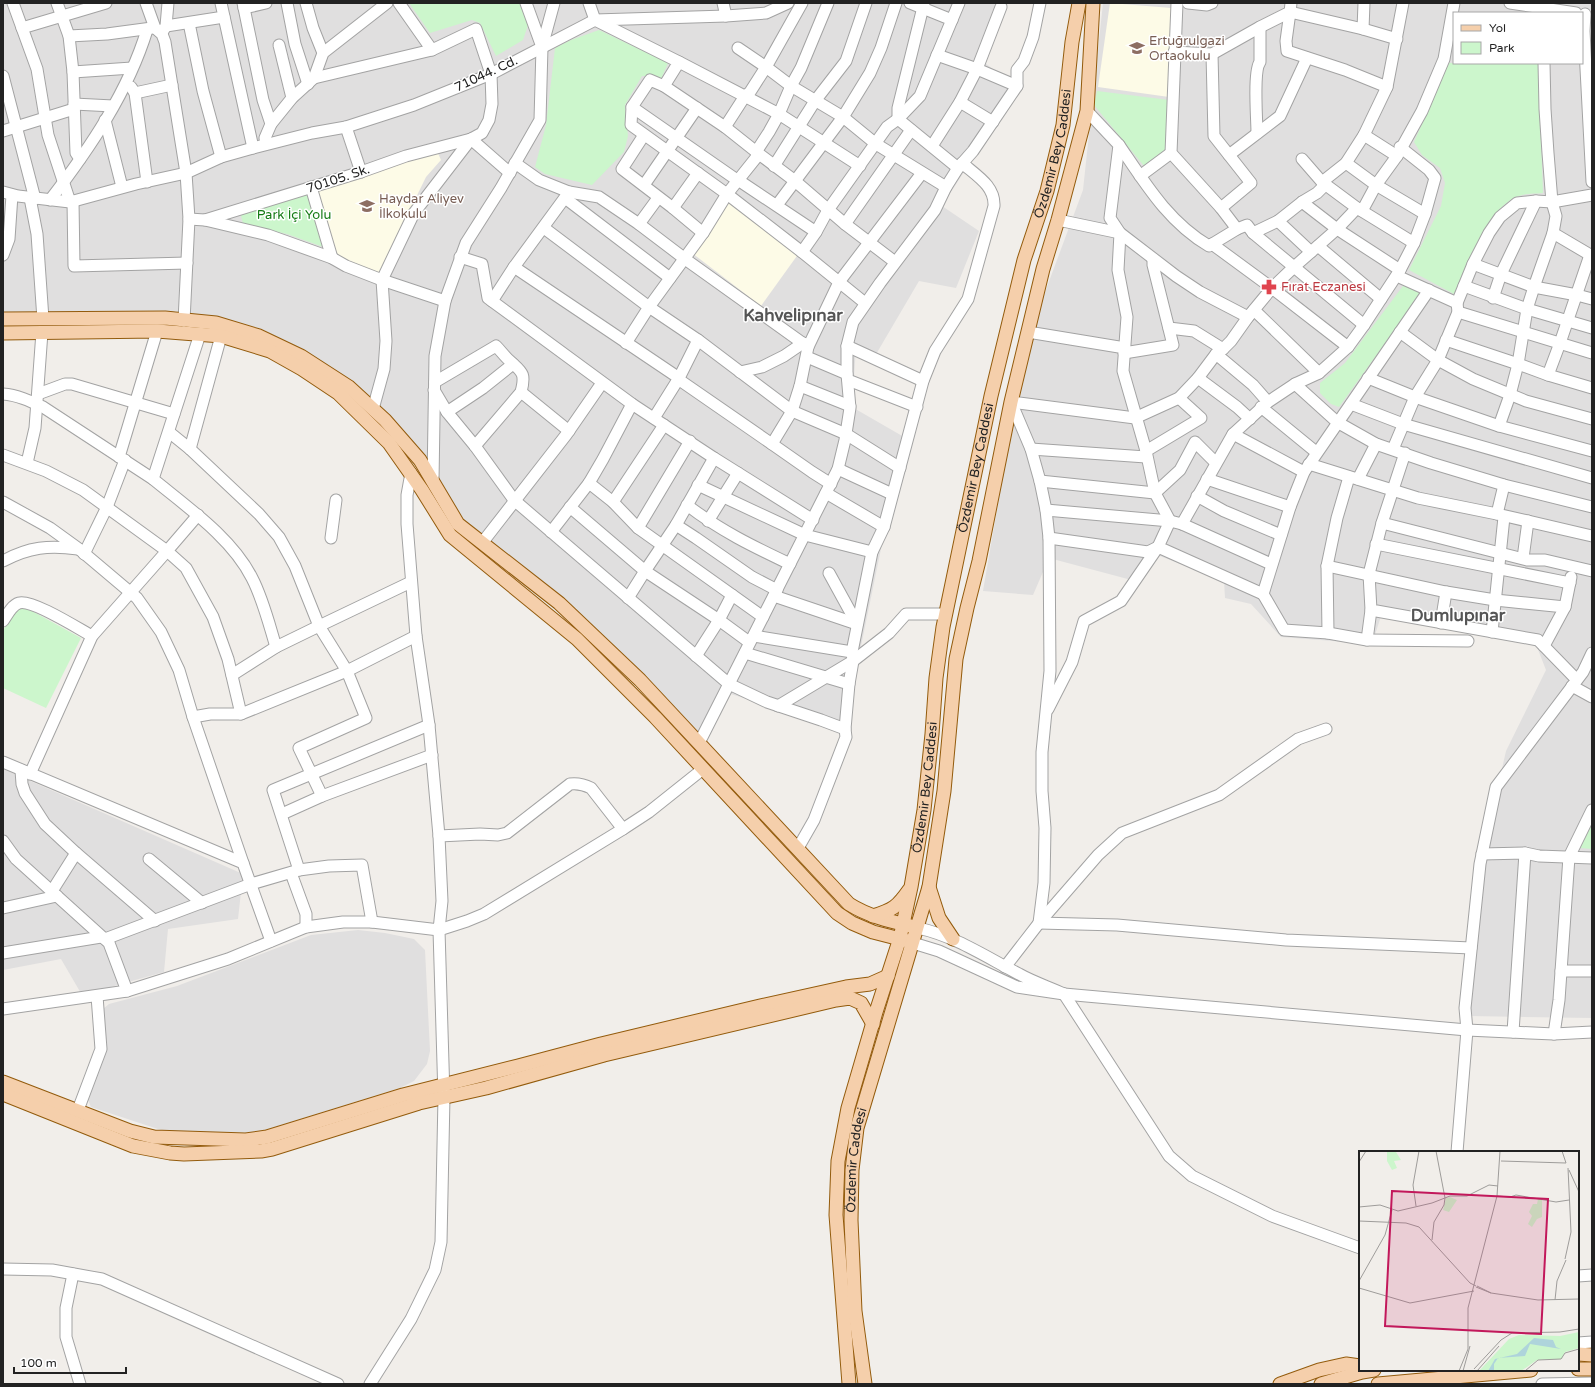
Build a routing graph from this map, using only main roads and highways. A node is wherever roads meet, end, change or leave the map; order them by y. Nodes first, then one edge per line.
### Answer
1 (1079, 3) edge
2 (1093, 3) edge
3 (3, 319) edge
4 (3, 333) edge
5 (911, 887) junction
6 (930, 887) junction
7 (873, 916) junction
8 (904, 924) junction
9 (918, 928) junction
10 (900, 938) junction
11 (953, 939) road end
12 (913, 943) junction
13 (888, 976) junction
14 (873, 1024) junction
15 (3, 1082) edge
16 (444, 1091) junction
17 (3, 1094) edge
18 (1579, 1354) edge
19 (1592, 1355) edge
20 (1359, 1366) edge
21 (1579, 1368) edge
22 (1592, 1369) edge
23 (1368, 1371) edge
24 (1520, 1371) edge
25 (850, 1384) edge
26 (865, 1384) edge
27 (1280, 1384) edge
28 (1321, 1384) edge
29 (1378, 1384) edge

1 - 5 main road, Özdemir Bey Caddesi
2 - 6 main road, Özdemir Caddesi
3 - 7 main road
4 - 10 main road
5 - 7 main road
5 - 8 main road, Özdemir Bey Caddesi
6 - 9 main road, Özdemir Caddesi
6 - 11 main road
7 - 8 main road
8 - 9 main road
8 - 10 main road, Özdemir Bey Caddesi
9 - 12 main road, Özdemir Caddesi
10 - 12 main road
10 - 13 main road, Özdemir Bey Caddesi
12 - 26 main road, Özdemir Caddesi
13 - 14 main road, Özdemir Caddesi
13 - 16 main road
14 - 16 main road
14 - 25 main road, Özdemir Caddesi
15 - 16 main road
16 - 17 main road
18 - 19 main road
20 - 27 main road
21 - 22 main road
23 - 28 main road
24 - 29 main road

